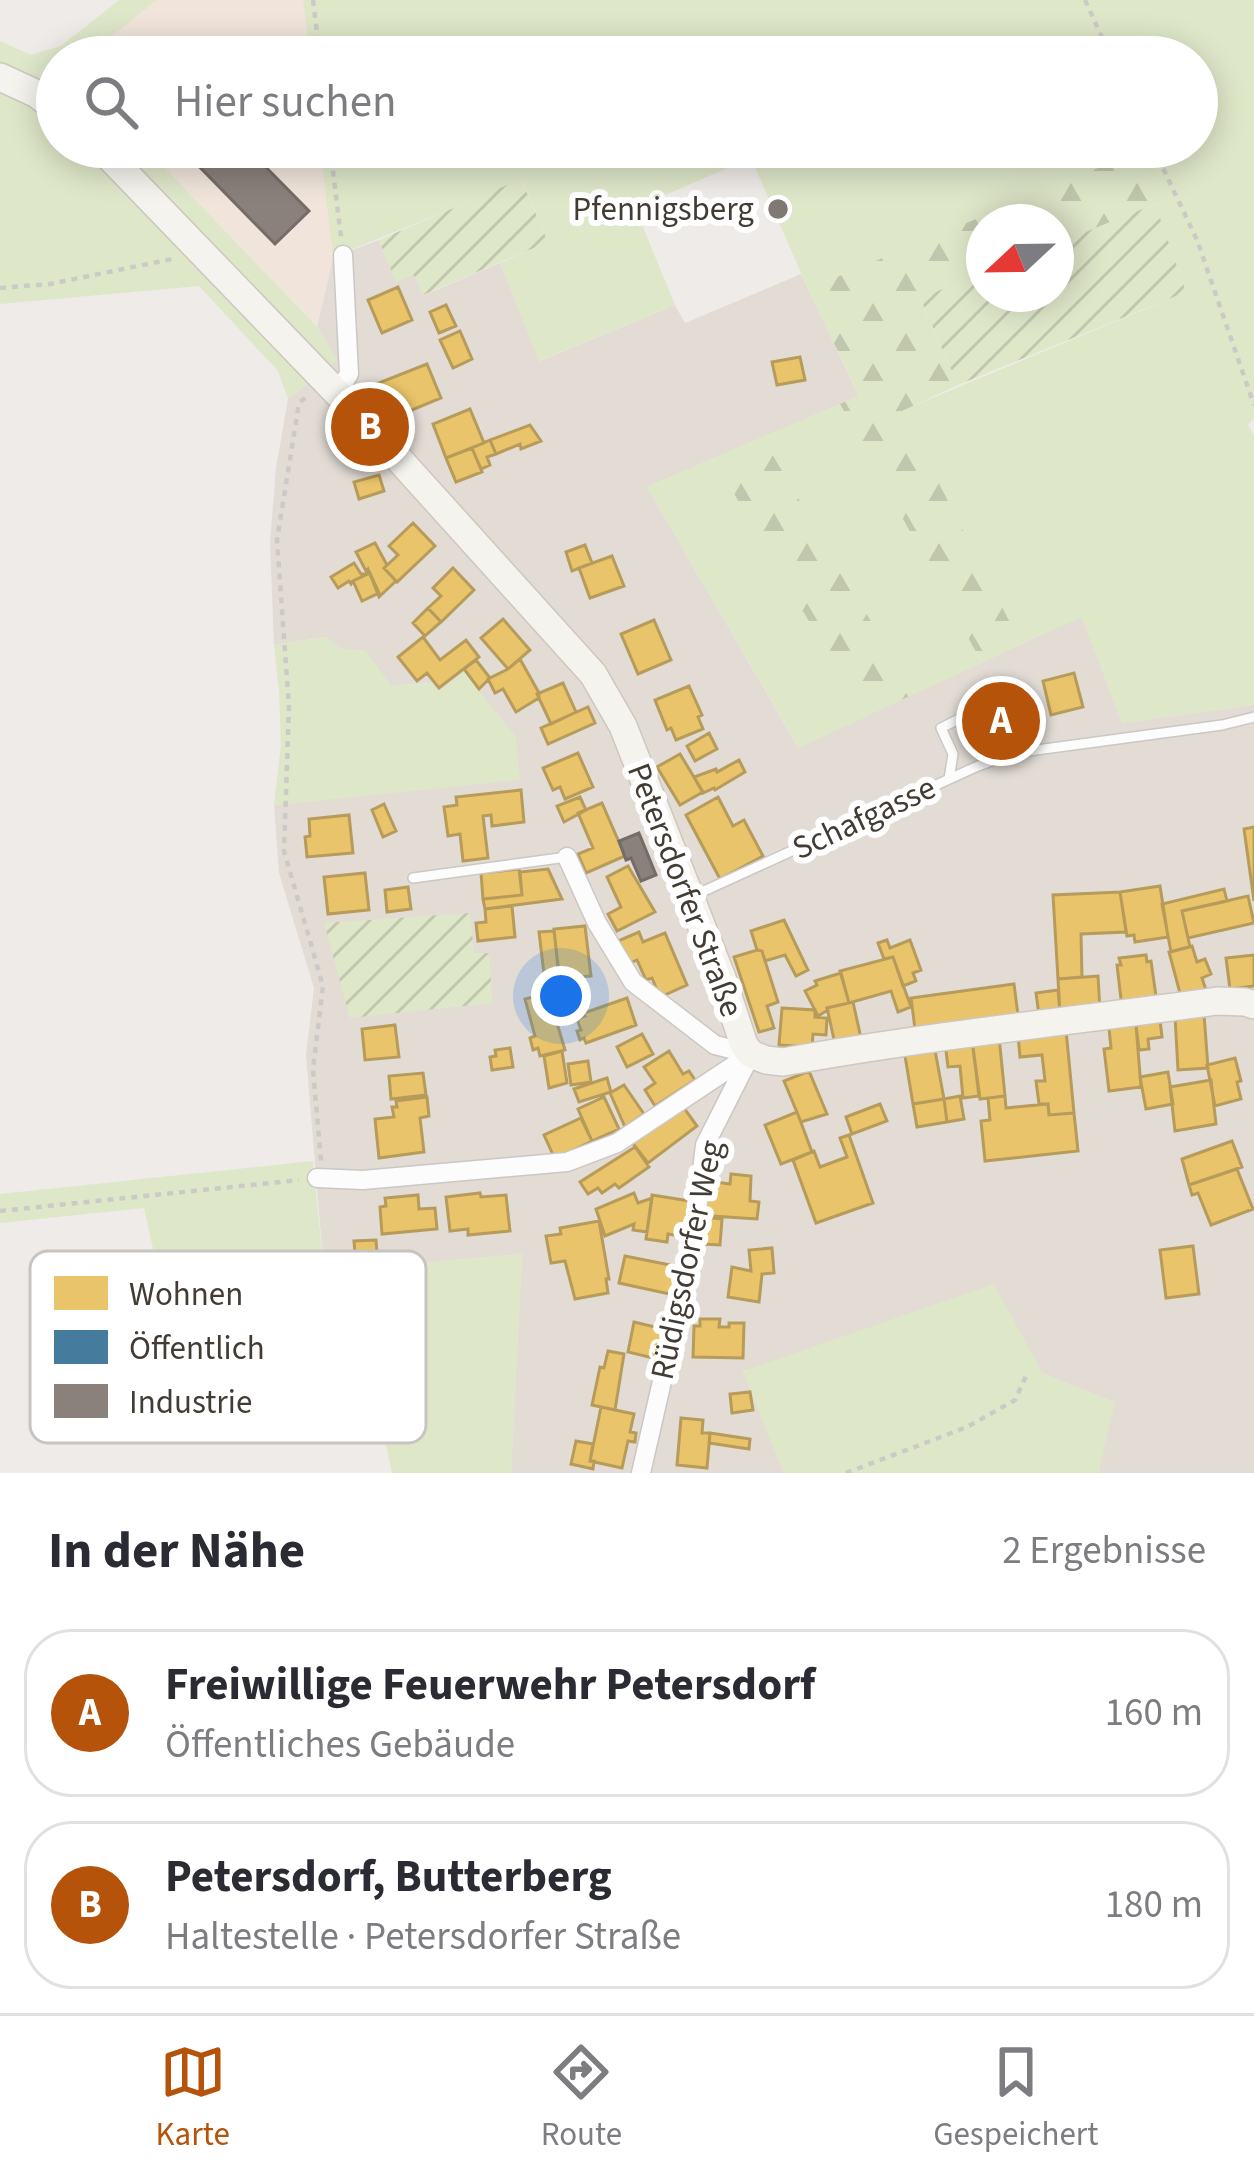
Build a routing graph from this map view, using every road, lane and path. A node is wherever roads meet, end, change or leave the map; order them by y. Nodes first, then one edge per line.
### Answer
1 (313, 0) edge
2 (1085, 0) edge
3 (317, 36) edge
4 (1102, 36) edge
5 (0, 77) edge
6 (36, 96) edge
7 (120, 168) edge
8 (333, 168) edge
9 (1164, 168) edge
10 (203, 253) junction
11 (343, 255) joint
12 (0, 288) edge
13 (331, 387) junction
14 (1254, 405) edge
15 (1254, 717) edge
16 (961, 718) dead end
17 (949, 779) junction
18 (567, 857) joint
19 (412, 878) dead end
20 (691, 897) junction
21 (1254, 1006) edge
22 (751, 1054) junction
23 (319, 1178) junction
24 (0, 1211) edge
25 (1027, 1374) dead end
26 (641, 1473) edge
27 (846, 1473) edge

1 - 3 path
2 - 4 path
5 - 6 main road
7 - 10 main road, Petersdorfer Straße
8 - 11 path
9 - 14 path
10 - 12 path
10 - 13 main road, Petersdorfer Straße
11 - 13 street
13 - 20 main road, Petersdorfer Straße
13 - 23 path
15 - 17 lane, Schafgasse
16 - 17 lane
17 - 20 lane, Schafgasse
18 - 19 lane
18 - 22 street
20 - 22 main road, Petersdorfer Straße
21 - 22 main road, Petersdorfer Straße
22 - 23 street
22 - 26 street, Rüdigsdorfer Weg
23 - 24 path
25 - 27 path

